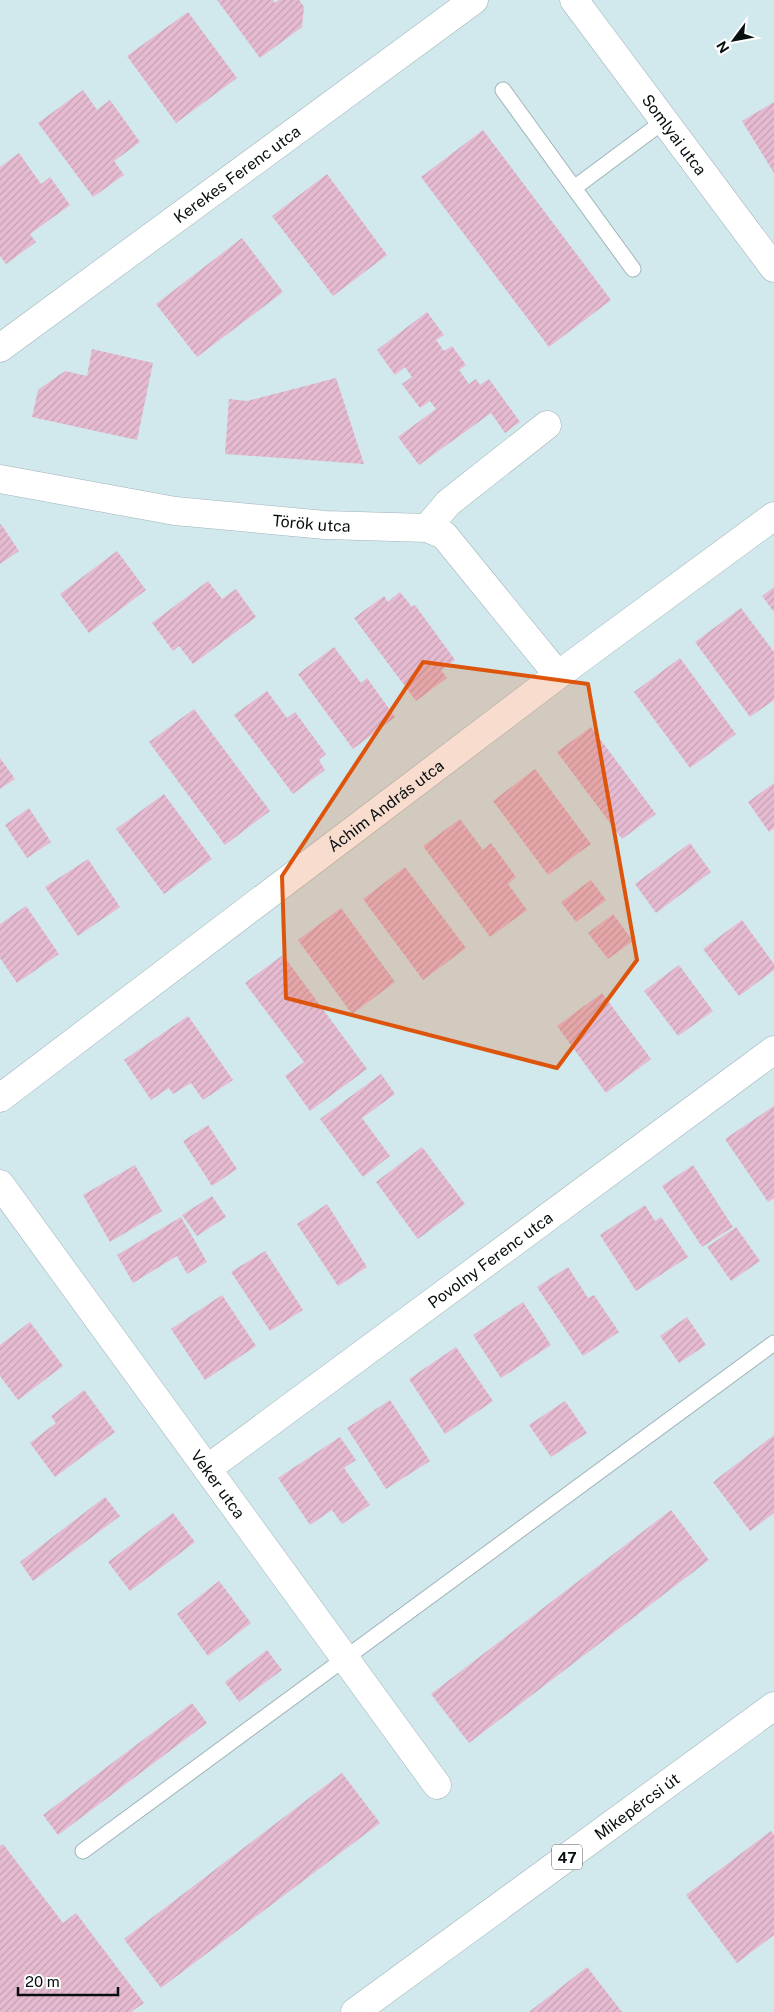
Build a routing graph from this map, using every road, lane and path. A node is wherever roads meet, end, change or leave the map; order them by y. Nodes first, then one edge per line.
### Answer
1 (474, 0) edge
2 (574, 0) edge
3 (503, 90) dead end
4 (664, 121) junction
5 (574, 188) junction
6 (774, 268) edge
7 (633, 269) dead end
8 (0, 348) edge
9 (547, 425) dead end
10 (0, 479) edge
11 (774, 516) edge
12 (427, 528) junction
13 (558, 675) junction
14 (774, 1050) edge
15 (0, 1098) edge
16 (0, 1184) edge
17 (774, 1343) edge
18 (207, 1469) junction
19 (345, 1659) junction
20 (774, 1706) edge
21 (437, 1785) dead end
22 (83, 1851) dead end
23 (355, 2012) edge

1 - 8 street, Kerekes Ferenc utca
2 - 4 street, Somlyai utca
3 - 5 lane
4 - 5 lane
4 - 6 street, Somlyai utca
5 - 7 lane
9 - 12 street
10 - 12 street, Török utca
11 - 13 street, Áchim András utca
12 - 13 street, Török utca
13 - 15 street, Áchim András utca
14 - 18 street, Povolny Ferenc utca
16 - 18 street, Veker utca
17 - 19 lane
18 - 19 street, Veker utca
19 - 21 street, Veker utca
19 - 22 lane
20 - 23 street, Mikepércsi út / 47

